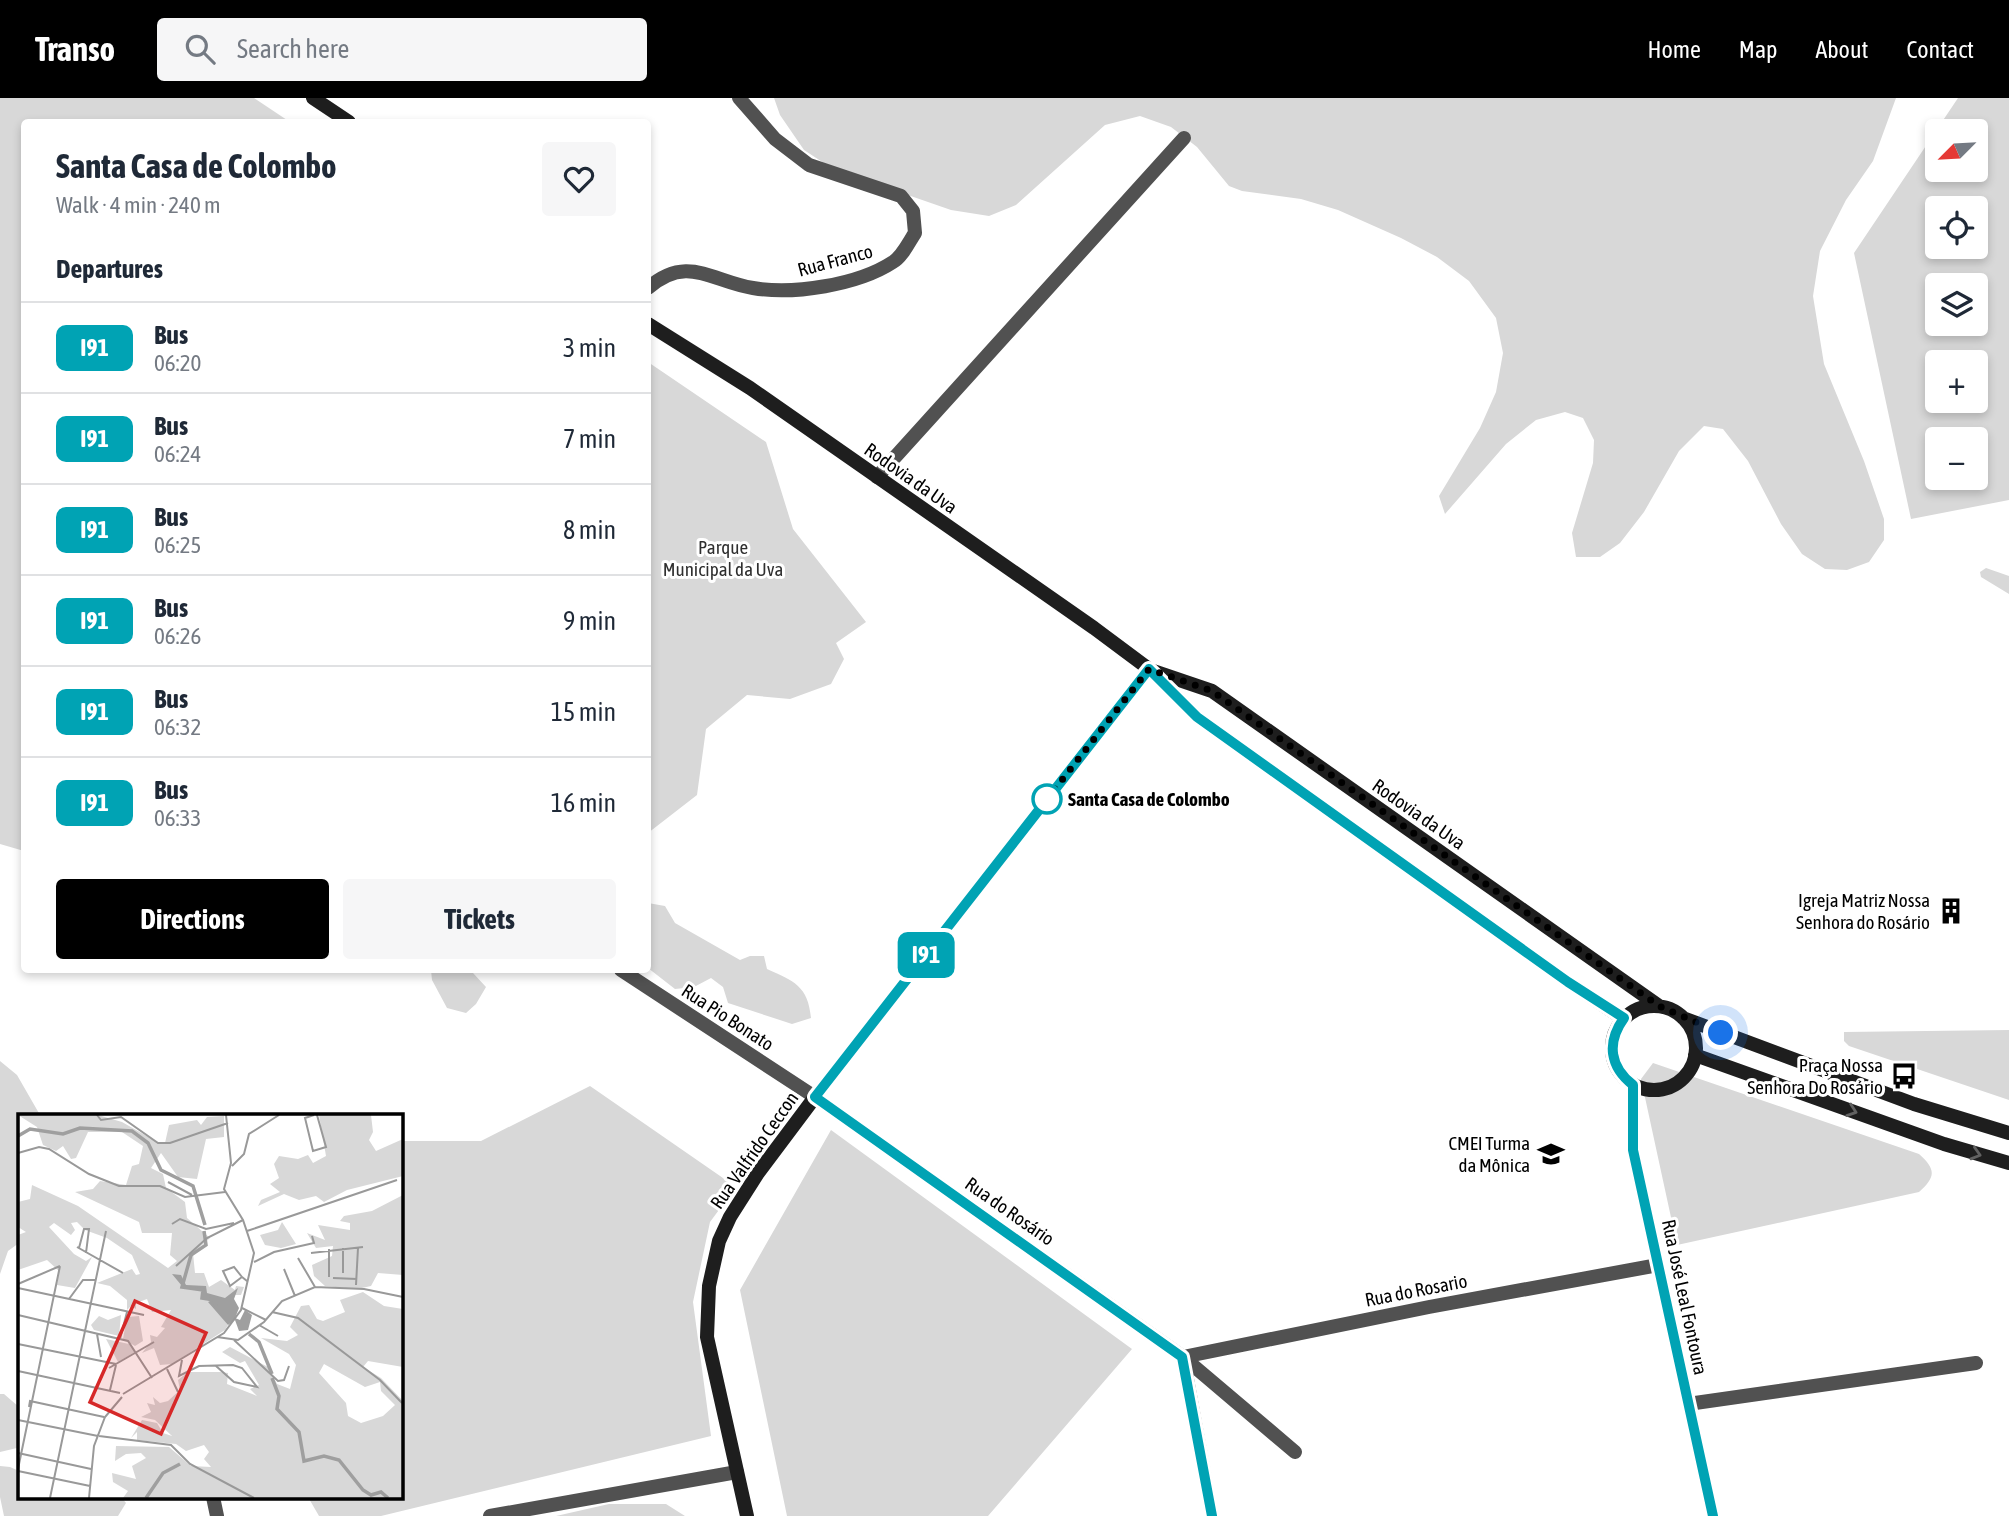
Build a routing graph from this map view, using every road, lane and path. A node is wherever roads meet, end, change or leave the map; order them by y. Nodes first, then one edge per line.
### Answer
1 (313, 98) edge
2 (739, 98) edge
3 (344, 119) edge
4 (1184, 138) dead end
5 (651, 285) edge
6 (651, 326) edge
7 (877, 477) junction
8 (1149, 669) junction
9 (626, 973) edge
10 (1659, 1006) junction
11 (1624, 1018) junction
12 (1683, 1018) junction
13 (1695, 1055) junction
14 (1633, 1085) junction
15 (815, 1097) junction
16 (2009, 1133) edge
17 (2009, 1163) edge
18 (1658, 1265) junction
19 (1182, 1357) junction
20 (1976, 1363) dead end
21 (1688, 1404) junction
22 (1295, 1452) dead end
23 (737, 1472) junction
24 (213, 1498) edge
25 (217, 1516) edge
26 (490, 1516) edge
27 (747, 1516) edge
28 (1212, 1516) edge
29 (1713, 1516) edge

1 - 3 street
2 - 5 street, Rua Franco
4 - 7 street
6 - 7 street, Rodovia da Uva
7 - 8 street, Rodovia da Uva
8 - 10 street, Rodovia da Uva
8 - 11 street, Rodovia da Uva
8 - 15 street, Rua Valfrido Ceccon
9 - 15 street, Rua Pio Bonato
10 - 11 street
10 - 12 street
11 - 14 street
12 - 13 street
12 - 16 street
13 - 14 street
13 -> 17 street
14 - 18 street, Rua José Leal Fontoura
15 - 19 street, Rua do Rosário
15 - 23 street, Rua Valfrido Ceccon
18 - 19 street, Rua do Rosario
18 - 21 street, Rua José Leal Fontoura
19 - 22 street, Rua do Rosário
19 - 28 street
20 - 21 street
21 - 29 street, Rua José Leal Fontoura
23 - 26 street
23 - 27 street, Rua Valfrido Ceccon
24 - 25 street

